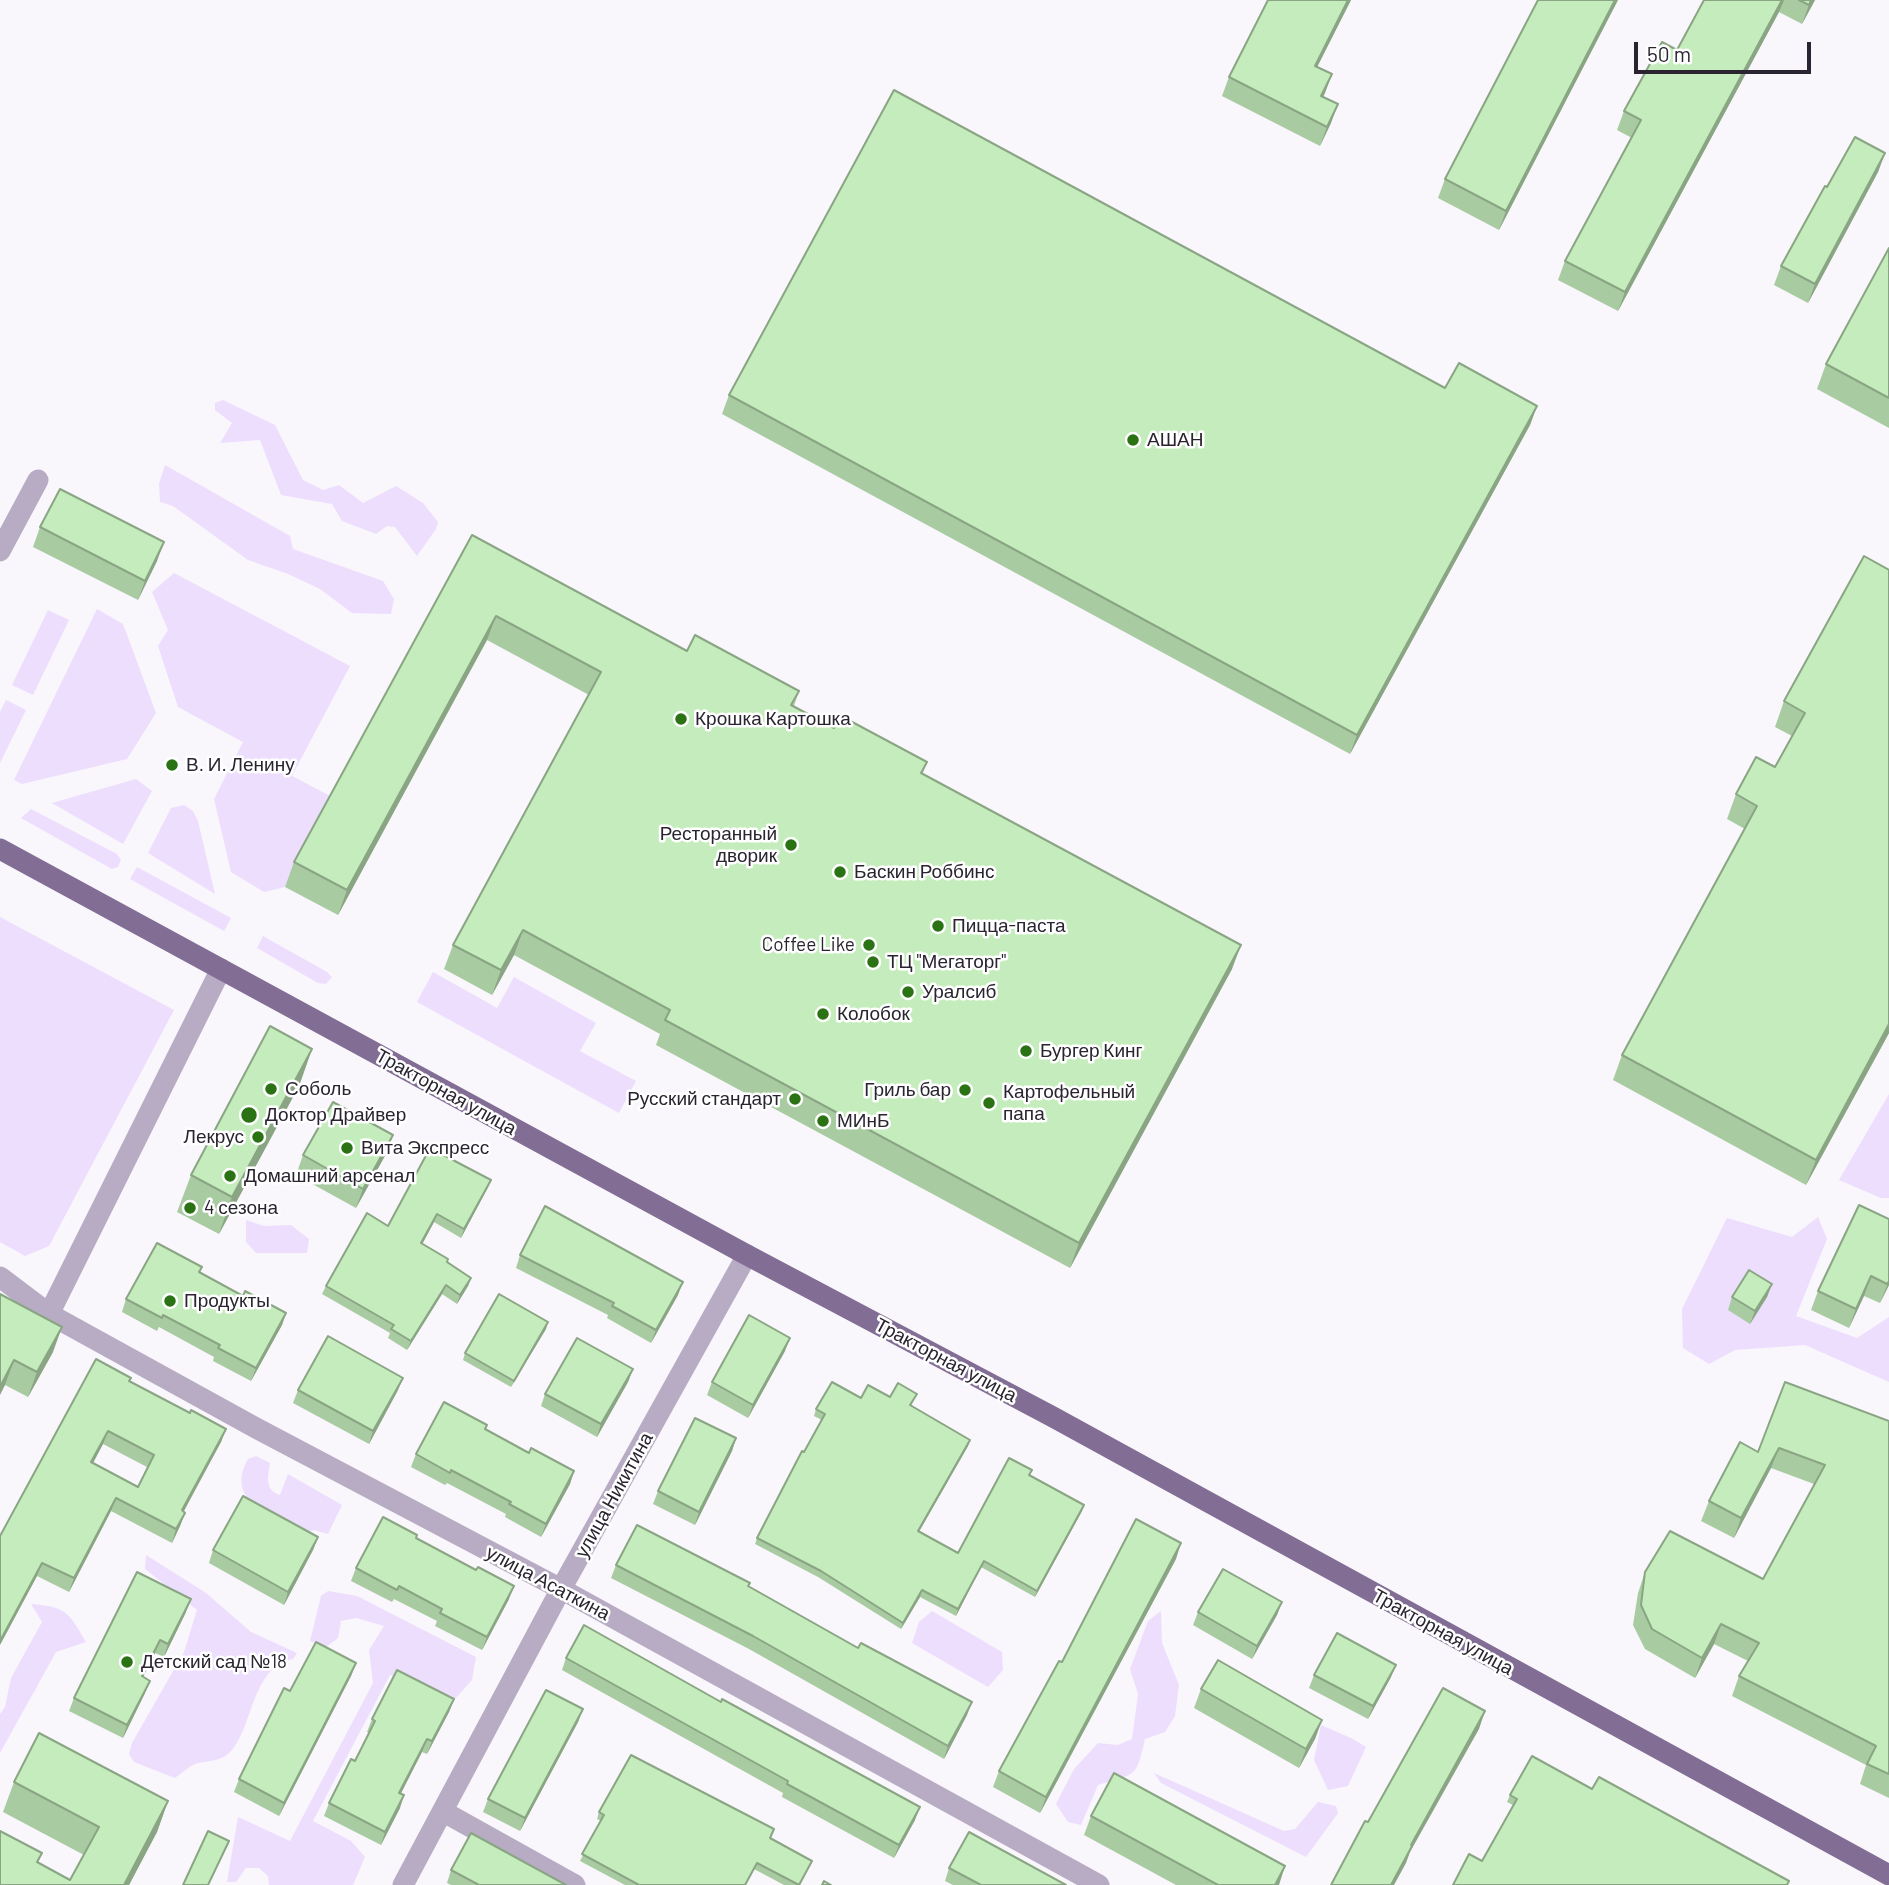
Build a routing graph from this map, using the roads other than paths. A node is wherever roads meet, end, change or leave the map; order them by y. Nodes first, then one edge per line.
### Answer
1 (38, 480) dead end
2 (0, 551) edge
3 (0, 849) edge
4 (221, 969) junction
5 (747, 1255) junction
6 (0, 1277) edge
7 (49, 1314) junction
8 (561, 1589) junction
9 (444, 1812) junction
10 (1889, 1875) edge
11 (403, 1885) edge
12 (575, 1885) edge
13 (1099, 1885) edge

1 - 2 street
3 - 4 main road, Тракторная улица
4 - 5 main road, Тракторная улица
4 - 7 street
5 - 8 street, улица Никитина
5 - 10 main road, Тракторная улица
6 - 7 street, улица Асаткина
7 - 8 street, улица Асаткина
8 - 9 street, улица Никитина
8 - 13 street, улица Асаткина
9 - 11 street, улица Никитина
9 - 12 street

